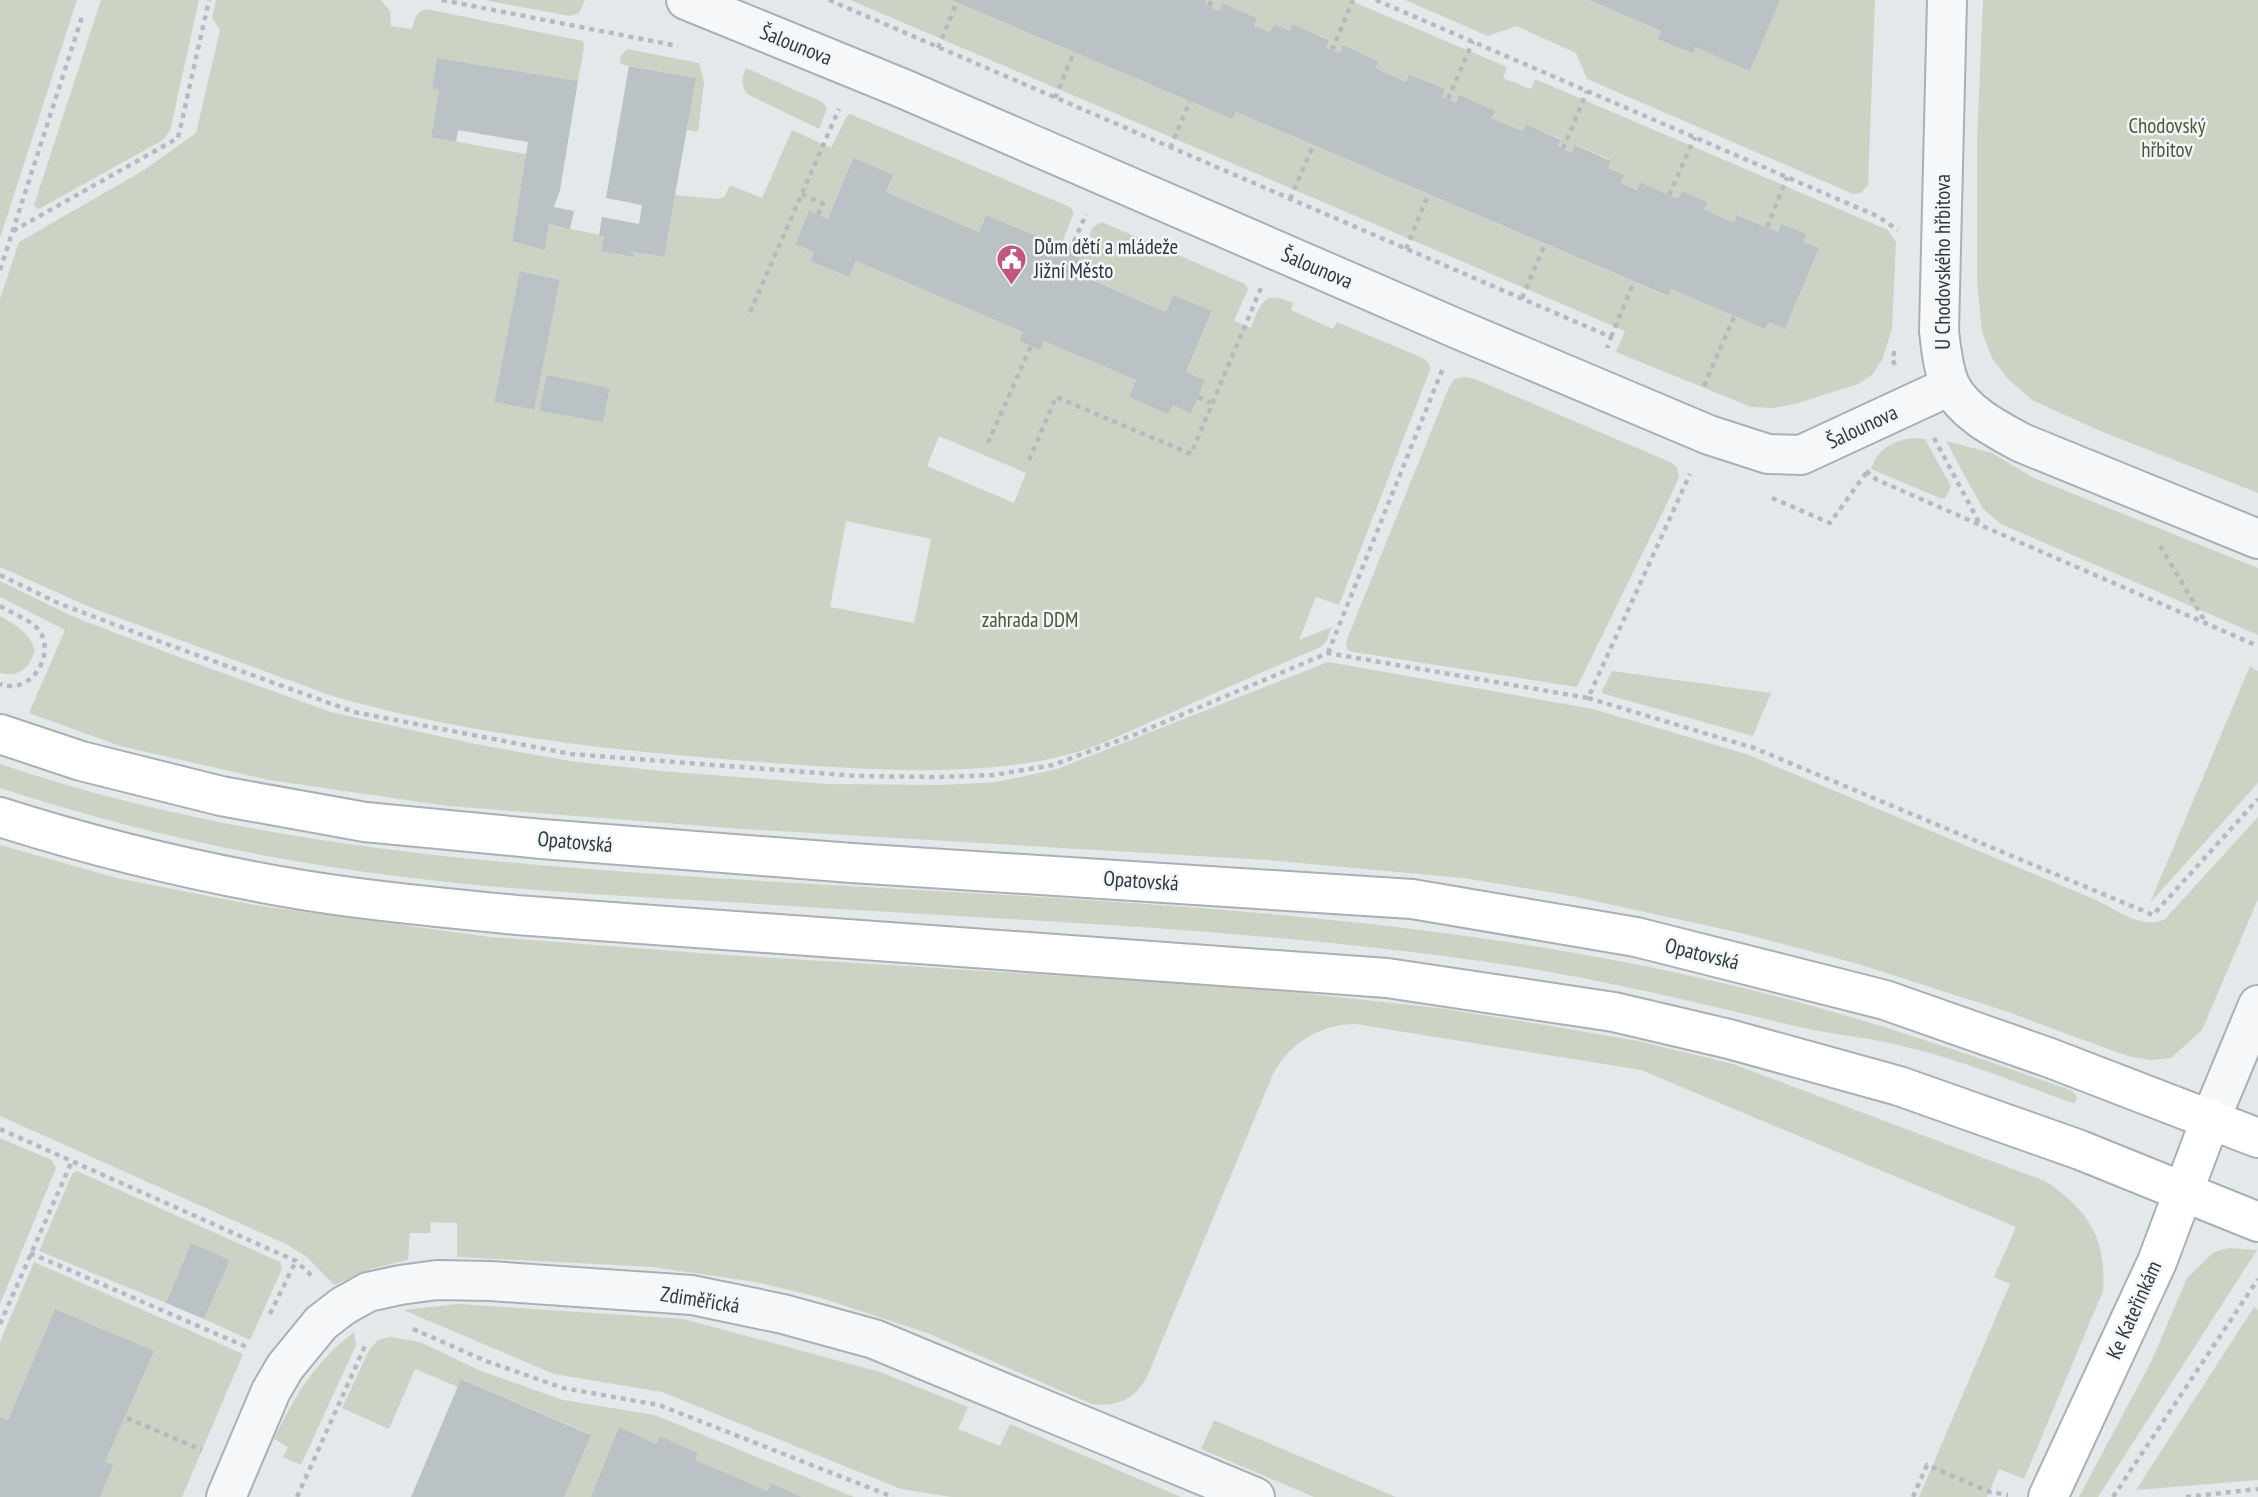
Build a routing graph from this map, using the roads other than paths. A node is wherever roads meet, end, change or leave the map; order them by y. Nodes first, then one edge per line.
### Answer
1 (686, 0) edge
2 (1947, 0) edge
3 (1951, 386) junction
4 (2258, 539) edge
5 (0, 734) edge
6 (0, 817) edge
7 (2258, 1005) edge
8 (2211, 1118) junction
9 (2258, 1138) edge
10 (2183, 1191) junction
11 (2258, 1222) edge
12 (226, 1497) edge
13 (1255, 1497) edge
14 (2048, 1497) edge

1 - 3 street, Šalounova
2 - 3 street, U Chodovského hřbitova
3 - 4 street, U Chodovského hřbitova
5 - 8 main road, Opatovská
6 - 10 main road
7 - 8 street
8 - 9 main road, Opatovská
8 - 10 main road, Ke Kateřinkám
10 - 11 main road
10 - 14 main road, Ke Kateřinkám
12 - 13 street, Zdiměřická

